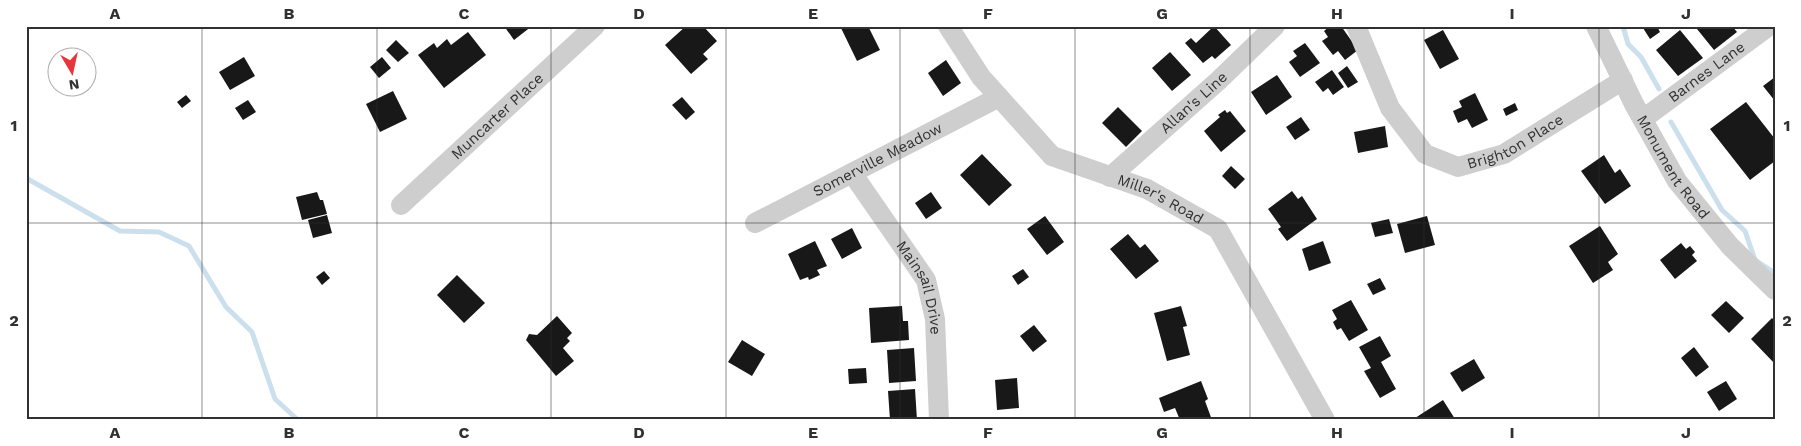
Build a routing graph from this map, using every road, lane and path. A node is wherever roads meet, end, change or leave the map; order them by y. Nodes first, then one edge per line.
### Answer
1 (595, 26) edge
2 (948, 26) edge
3 (1275, 26) edge
4 (1356, 26) edge
5 (1596, 26) edge
6 (1769, 26) edge
7 (1623, 80) junction
8 (999, 97) junction
9 (1643, 119) junction
10 (852, 173) junction
11 (1110, 177) junction
12 (401, 205) dead end
13 (755, 222) dead end
14 (1775, 290) edge
15 (939, 420) edge
16 (1325, 420) edge

1 - 12 street, Muncarter Place
2 - 8 street, Miller's Road
3 - 11 street, Allan's Line
4 - 7 street, Brighton Place
5 - 7 street, Monument Road
6 - 9 street, Barnes Lane
7 - 9 street, Monument Road
8 - 10 street, Somerville Meadow
8 - 11 street, Miller's Road
9 - 14 street, Monument Road
10 - 13 street, Somerville Meadow
10 - 15 street, Mainsail Drive
11 - 16 street, Miller's Road

